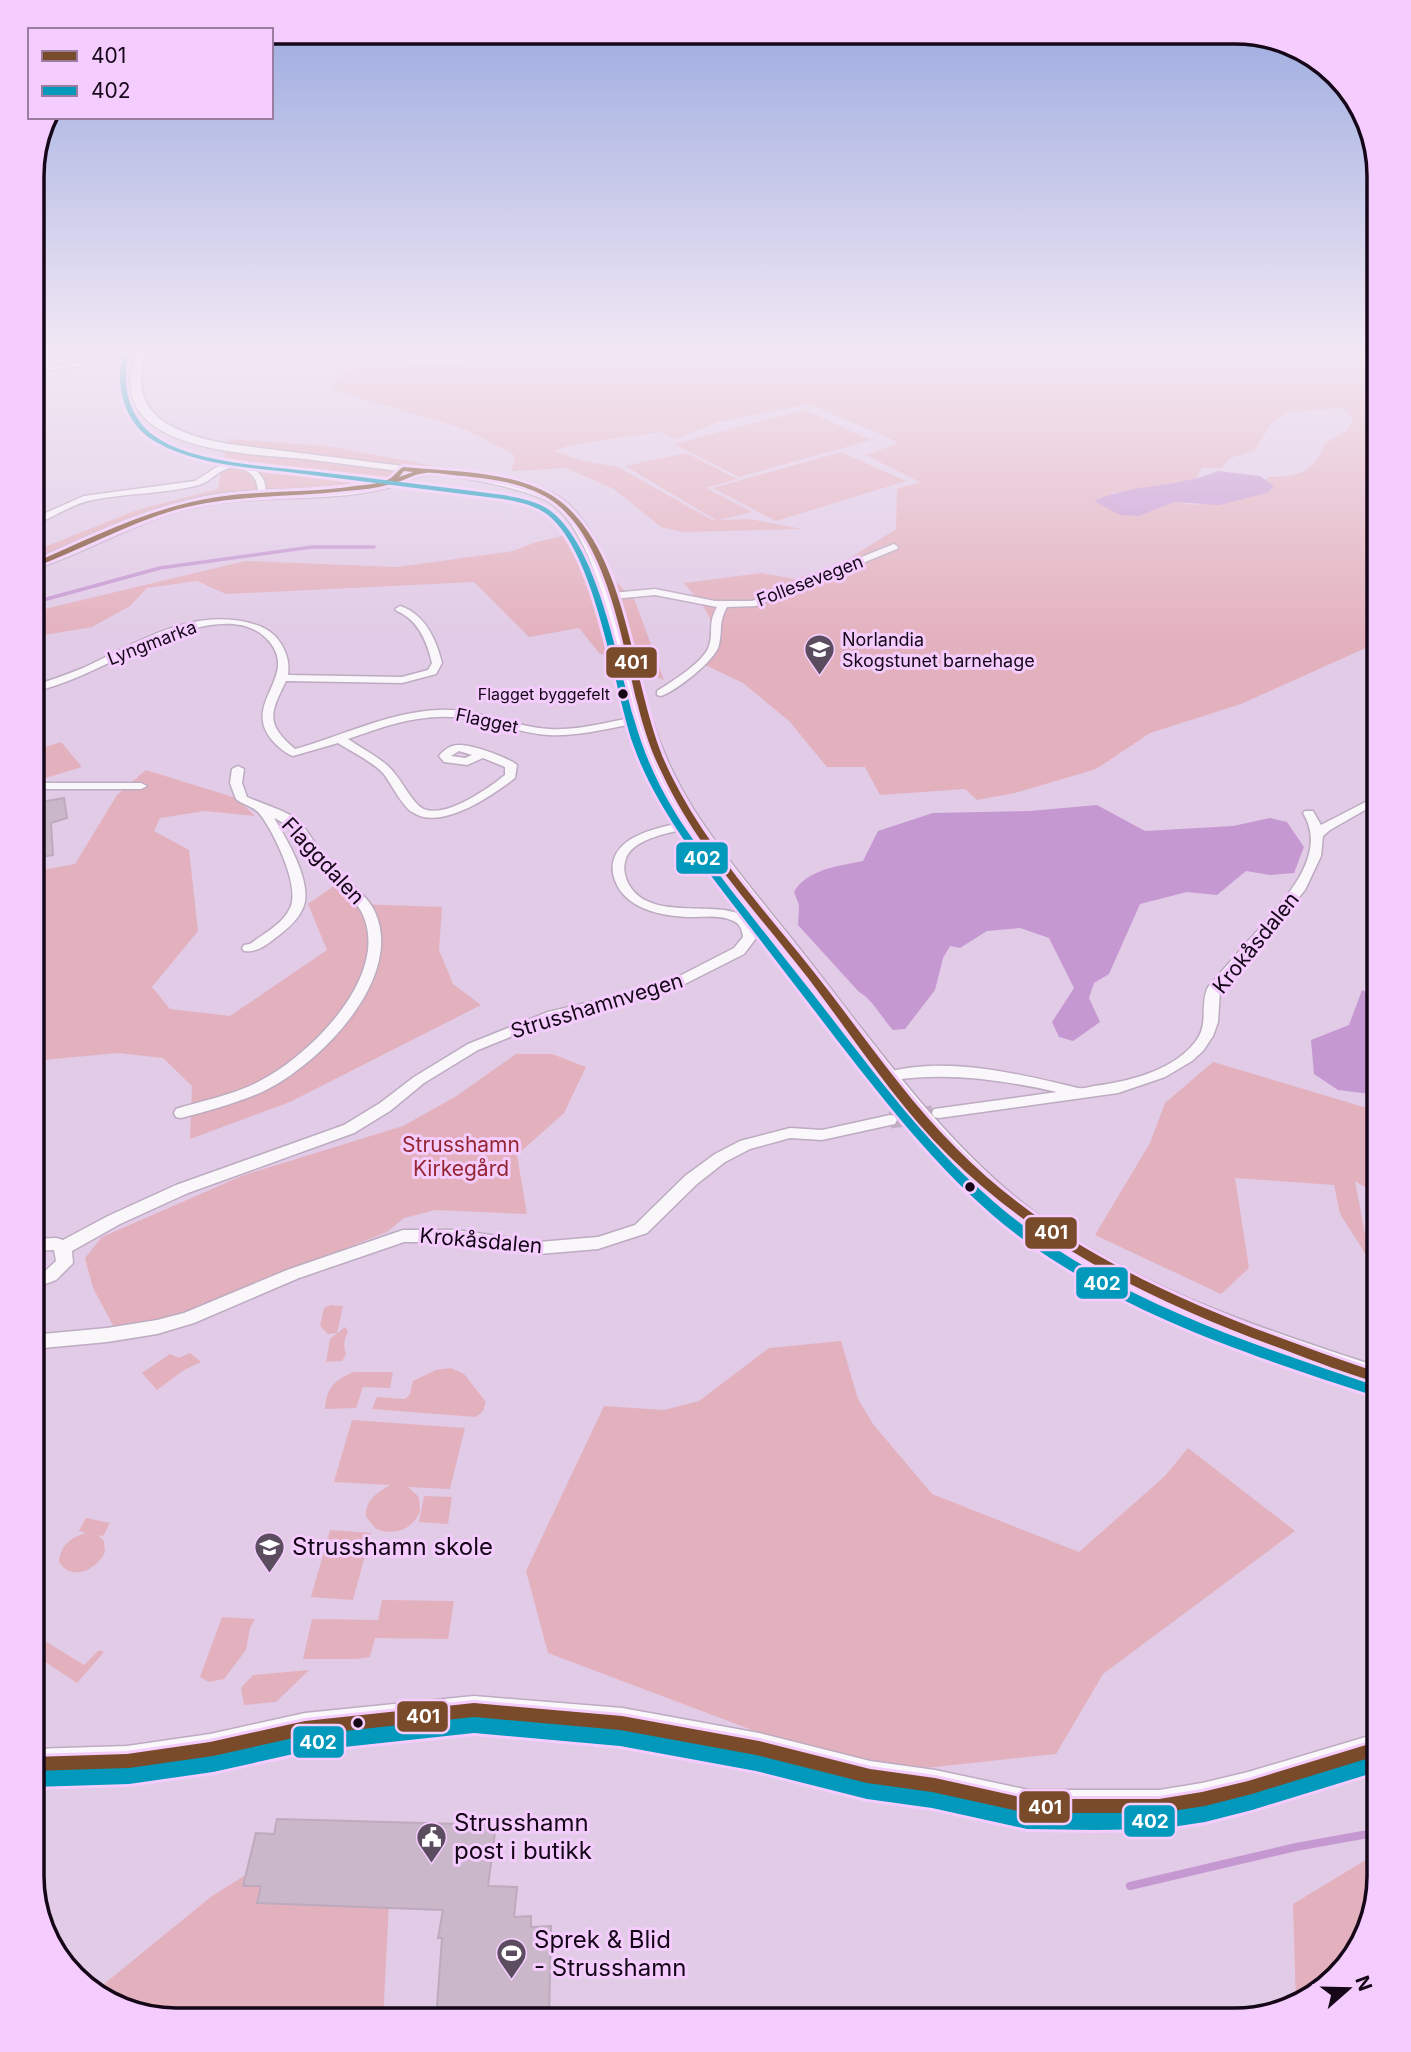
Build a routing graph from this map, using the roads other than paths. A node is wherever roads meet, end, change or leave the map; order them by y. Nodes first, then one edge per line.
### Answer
1 (251, 449) edge
2 (412, 470) junction
3 (262, 494) junction
4 (44, 516) edge
5 (894, 547) dead end
6 (44, 561) edge
7 (611, 597) junction
8 (723, 605) junction
9 (400, 609) dead end
10 (283, 678) junction
11 (44, 686) edge
12 (661, 693) dead end
13 (644, 719) junction
14 (340, 739) junction
15 (482, 754) dead end
16 (238, 769) dead end
17 (44, 786) edge
18 (141, 786) dead end
19 (1367, 806) edge
20 (262, 809) junction
21 (1309, 813) dead end
22 (694, 824) junction
23 (1317, 835) junction
24 (249, 948) dead end
25 (889, 1076) junction
26 (1081, 1092) junction
27 (181, 1112) dead end
28 (939, 1113) tunnel mouth
29 (890, 1120) tunnel mouth
30 (44, 1244) edge
31 (63, 1248) junction
32 (44, 1278) edge
33 (44, 1341) edge
34 (1367, 1374) edge
35 (1367, 1753) edge
36 (44, 1765) edge

1 - 2 main road
2 - 3 main road
2 - 7 main road
3 - 4 street
3 - 6 main road
5 - 8 street, Follesevegen
7 - 8 street, Follesevegen
7 - 13 main road
8 - 12 street
9 - 10 street
10 - 11 street, Lyngmarka
10 - 14 street, Flagget
13 - 14 street, Flagget
13 - 22 main road
14 - 15 street
16 - 20 street, Flaggdalen
17 - 18 street
19 - 23 street
20 - 24 street, Flaggdalen
20 - 27 street, Flaggdalen
21 - 23 street
22 - 25 main road
22 - 31 street, Strusshamnvegen
23 - 26 street, Krokåsdalen
25 - 26 street, Krokåsdalen
25 - 34 main road
26 - 28 street, Krokåsdalen
29 - 33 street, Krokåsdalen
30 - 31 street
31 - 32 street
35 - 36 main road

